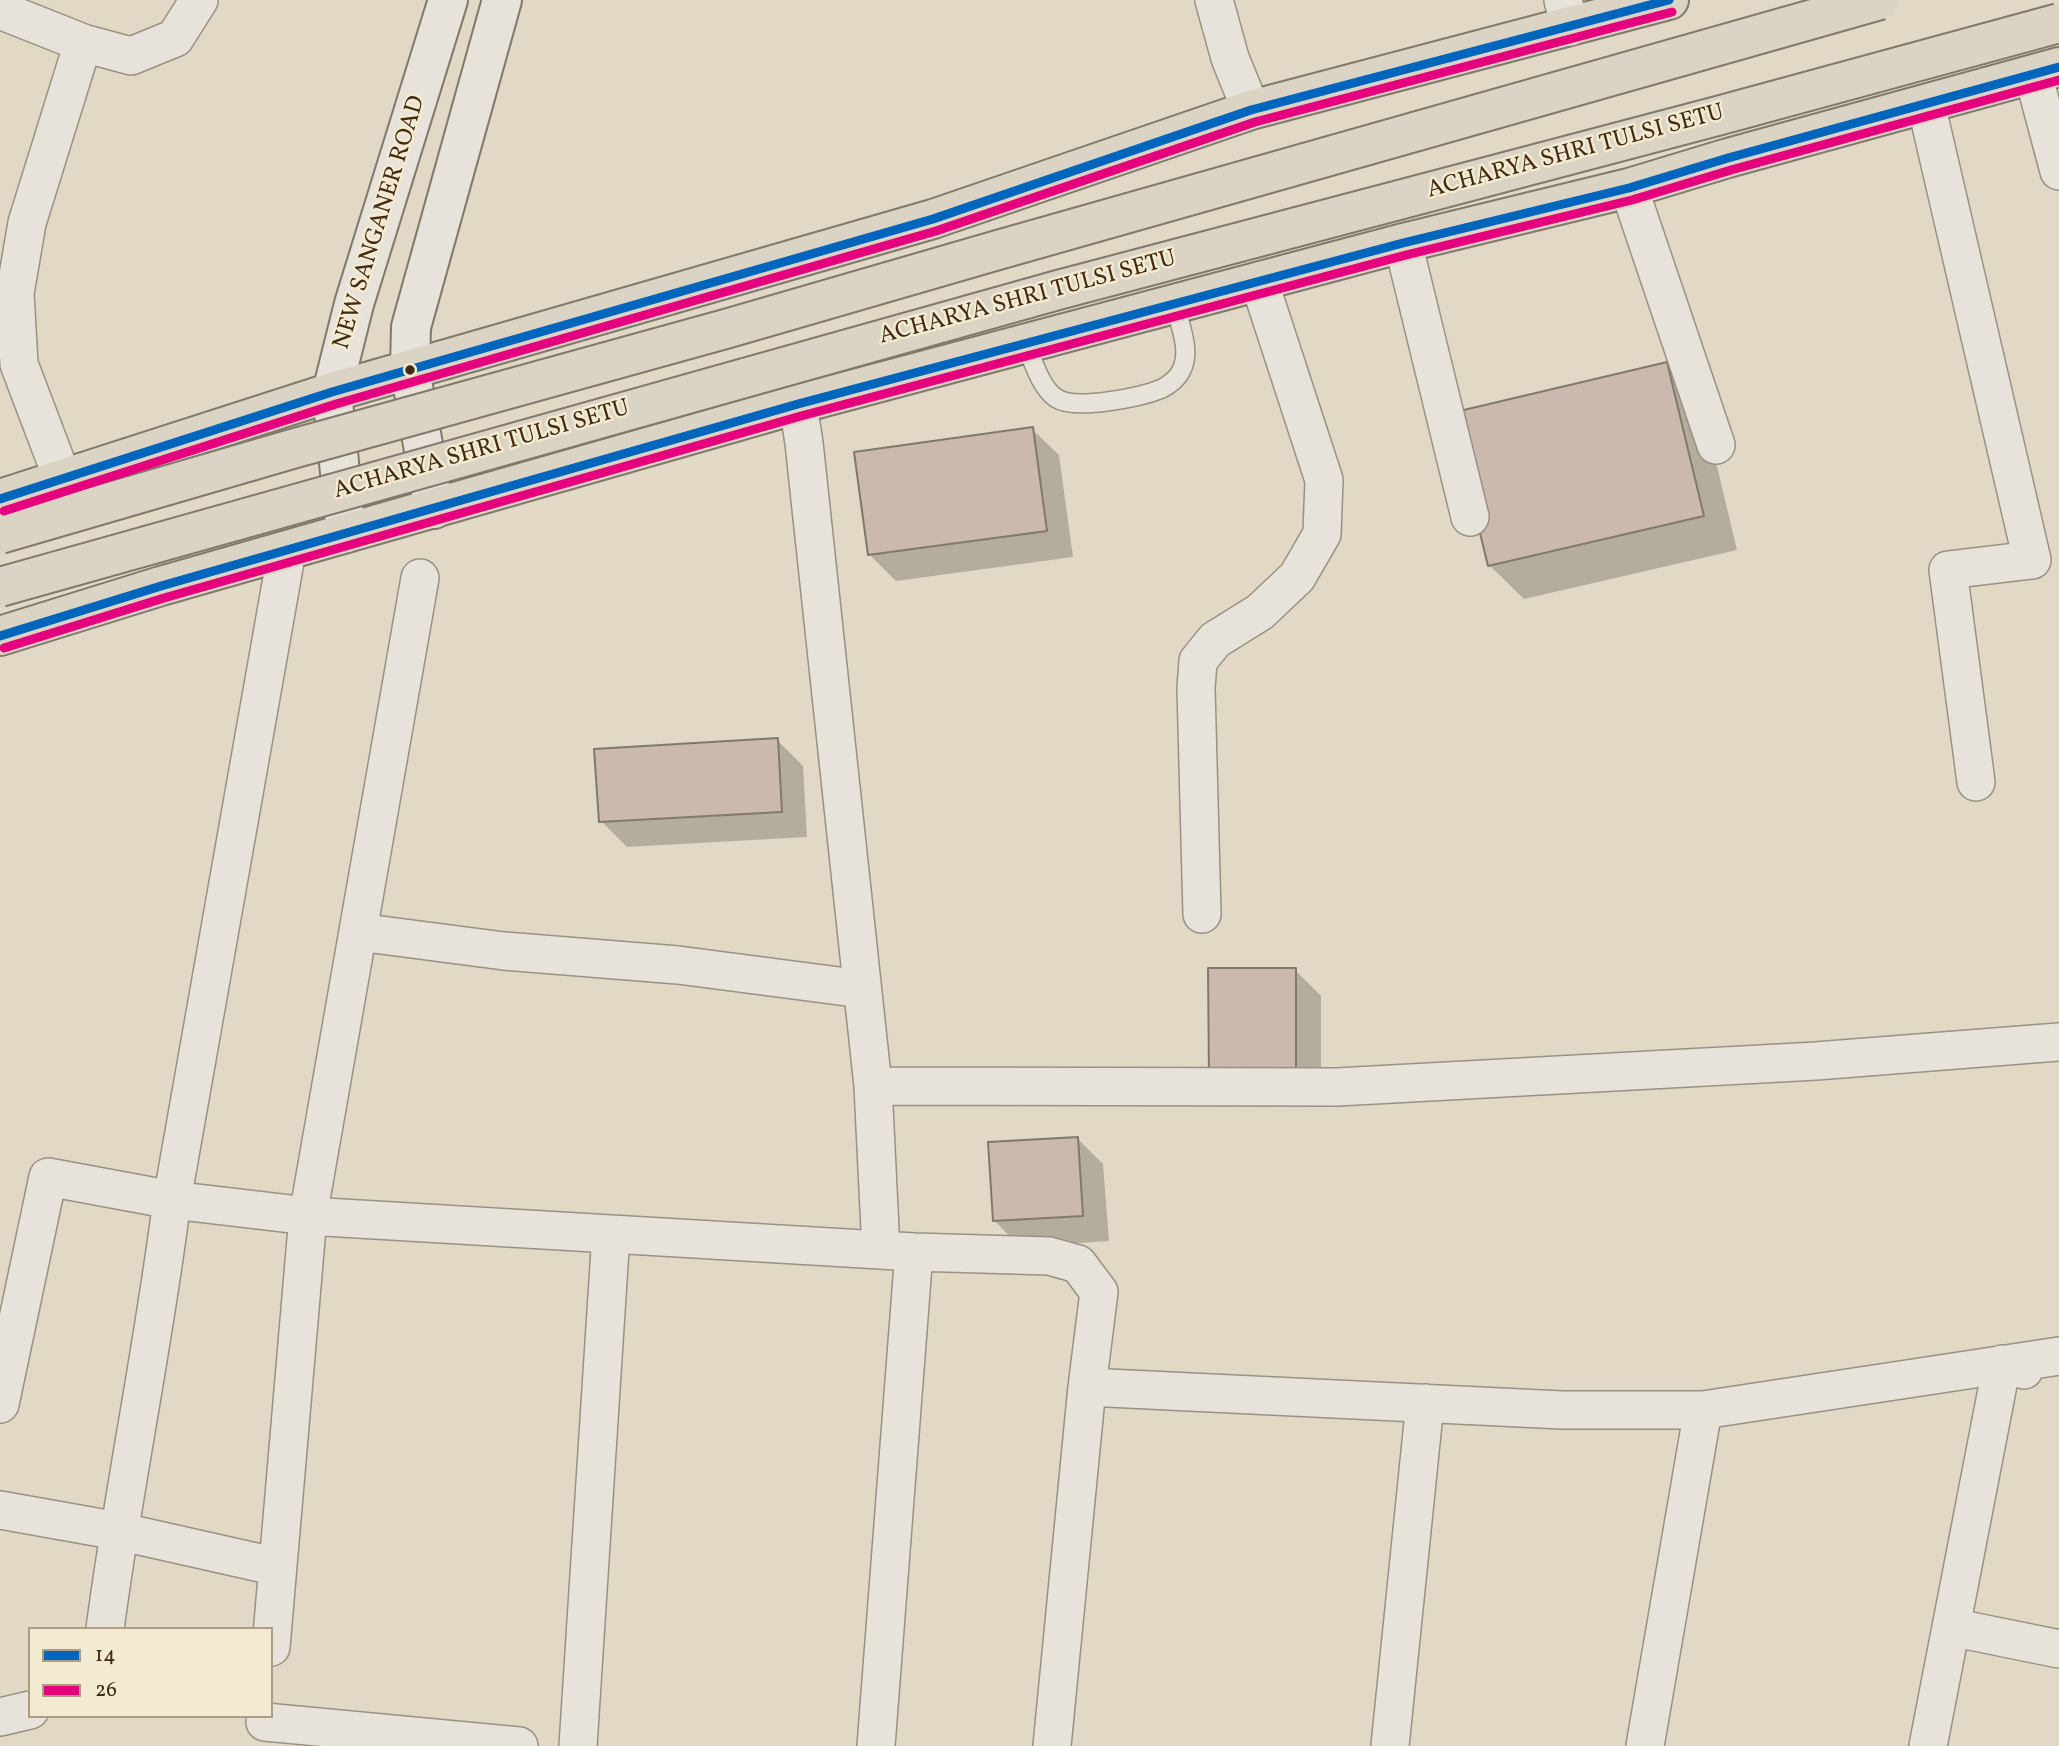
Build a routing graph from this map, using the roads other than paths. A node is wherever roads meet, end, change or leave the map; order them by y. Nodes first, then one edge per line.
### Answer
1 (199, 0) edge
2 (448, 0) edge
3 (502, 0) edge
4 (1214, 0) edge
5 (1669, 0) edge
6 (1880, 0) edge
7 (0, 10) edge
8 (1566, 13) edge
9 (2059, 23) edge
10 (83, 43) junction
11 (2046, 71) edge
12 (1926, 104) junction
13 (1251, 110) junction
14 (2059, 171) edge
15 (1629, 188) junction
16 (1403, 243) junction
17 (1259, 281) junction
18 (1175, 304) junction
19 (1025, 343) junction
20 (410, 369) junction
21 (332, 392) junction
22 (798, 404) junction
23 (1716, 445) dead end
24 (63, 480) junction
25 (0, 499) edge
26 (434, 509) junction
27 (1470, 517) dead end
28 (346, 533) junction
29 (0, 534) edge
30 (287, 550) junction
31 (420, 578) dead end
32 (0, 587) edge
33 (0, 636) edge
34 (1976, 782) dead end
35 (1202, 914) dead end
36 (358, 932) junction
37 (863, 989) junction
38 (2059, 1042) edge
39 (873, 1086) junction
40 (172, 1200) junction
41 (308, 1216) junction
42 (611, 1234) junction
43 (897, 1251) junction
44 (2059, 1356) edge
45 (2002, 1364) junction
46 (2059, 1378) edge
47 (1087, 1387) junction
48 (1425, 1403) junction
49 (0, 1404) edge
50 (1703, 1410) junction
51 (0, 1510) edge
52 (118, 1531) junction
53 (278, 1567) junction
54 (105, 1627) edge
55 (273, 1627) edge
56 (1951, 1627) junction
57 (2059, 1649) edge
58 (28, 1710) edge
59 (0, 1717) edge
60 (264, 1728) edge
61 (519, 1746) edge
62 (578, 1746) edge
63 (876, 1746) edge
64 (1052, 1746) edge
65 (1390, 1746) edge
66 (1645, 1746) edge
67 (1928, 1746) edge

1 - 10 street
2 - 21 main road, NEW SANGANER ROAD
3 - 20 main road
4 - 13 street
5 - 8 highway
6 - 29 highway, ACHARYA SHRI TULSI SETU, bridge
7 - 10 street
8 - 13 highway
9 - 32 highway, ACHARYA SHRI TULSI SETU, bridge
10 - 24 street
11 - 12 highway
11 - 14 street
12 - 15 highway
12 - 34 street
13 - 20 highway
15 - 16 highway
15 - 23 street
16 - 17 highway
16 - 27 street
17 - 18 highway
17 - 35 street
18 - 19 highway
18 - 19 lane
19 - 22 highway
20 - 21 highway
20 - 26 main road
21 - 24 highway
21 - 28 main road, NEW SANGANER ROAD
22 - 26 highway
22 - 37 street
24 - 25 highway
26 - 28 highway
28 - 30 highway
30 - 33 highway
30 - 40 street
31 - 36 street
36 - 37 street
36 - 41 street
37 - 39 street
38 - 39 street
39 - 43 street
40 - 41 street
40 - 49 street
40 - 52 street
41 - 42 street
41 - 53 street
42 - 43 street
42 - 62 street
43 - 47 street
43 - 63 street
44 - 45 street
45 - 46 street
45 - 50 street
45 - 56 street
47 - 48 street
47 - 64 street
48 - 50 street
48 - 65 street
50 - 66 street
51 - 52 street
52 - 53 street
52 - 54 street
53 - 55 street
56 - 57 street
56 - 67 street
58 - 59 street
60 - 61 street

